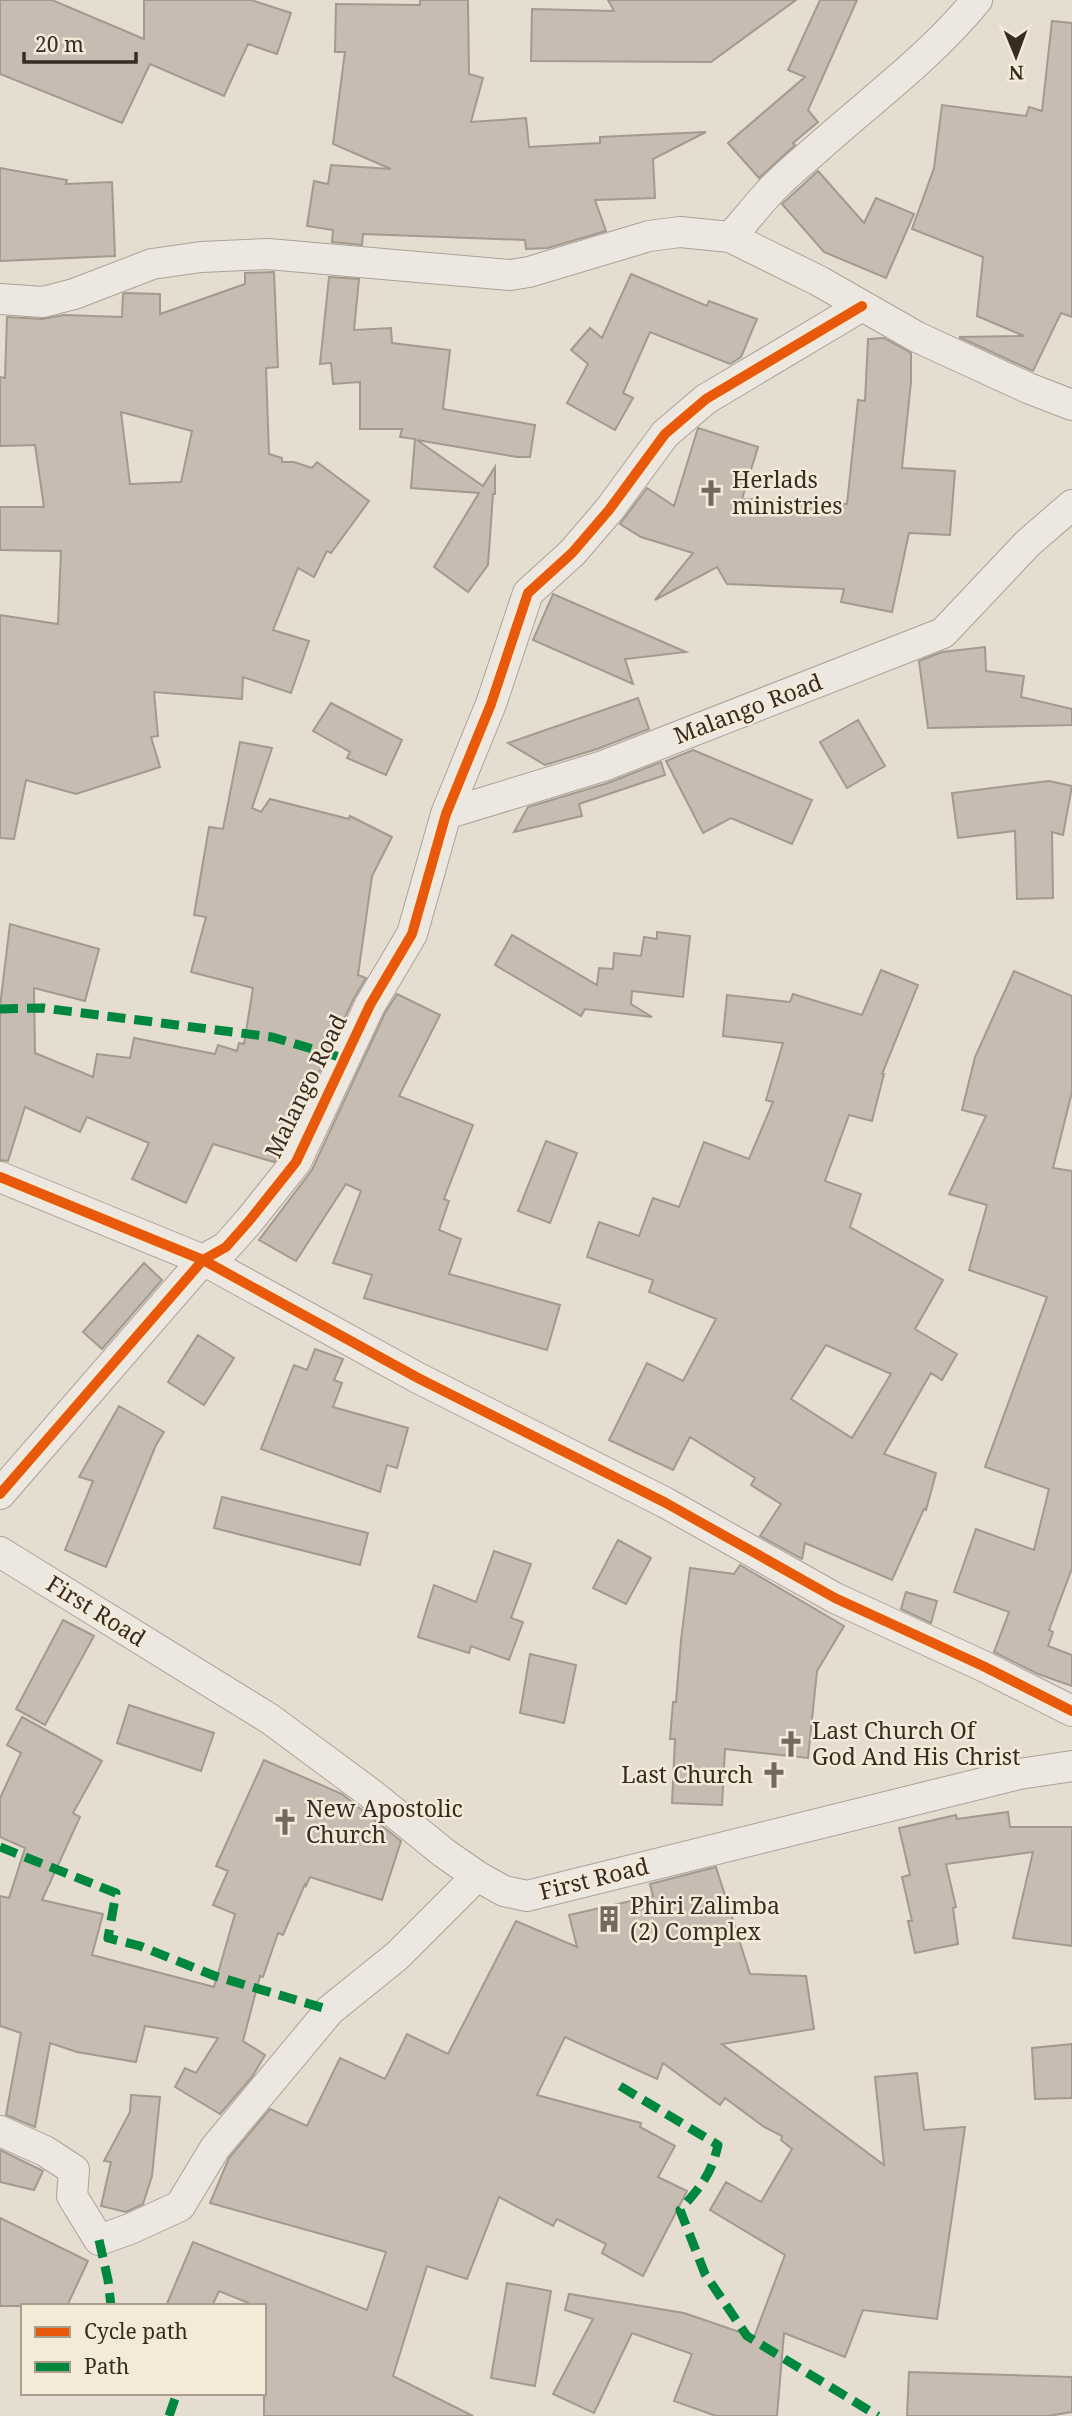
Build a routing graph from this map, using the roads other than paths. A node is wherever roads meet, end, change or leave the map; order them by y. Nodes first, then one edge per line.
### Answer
1 (977, 0) edge
2 (730, 237) junction
3 (0, 299) edge
4 (862, 306) junction
5 (1072, 405) edge
6 (1072, 505) edge
7 (446, 814) junction
8 (0, 1177) edge
9 (203, 1260) junction
10 (0, 1494) edge
11 (0, 1552) edge
12 (1072, 1711) edge
13 (1072, 1766) edge
14 (477, 1876) junction
15 (0, 2131) edge

1 - 2 street
2 - 3 street
2 - 4 street
4 - 5 street
4 - 7 street
6 - 7 street, Malango Road
7 - 9 street, Malango Road
8 - 9 street
9 - 10 street, Malango Road
9 - 12 street
11 - 14 street, First Road
13 - 14 street, First Road
14 - 15 street

